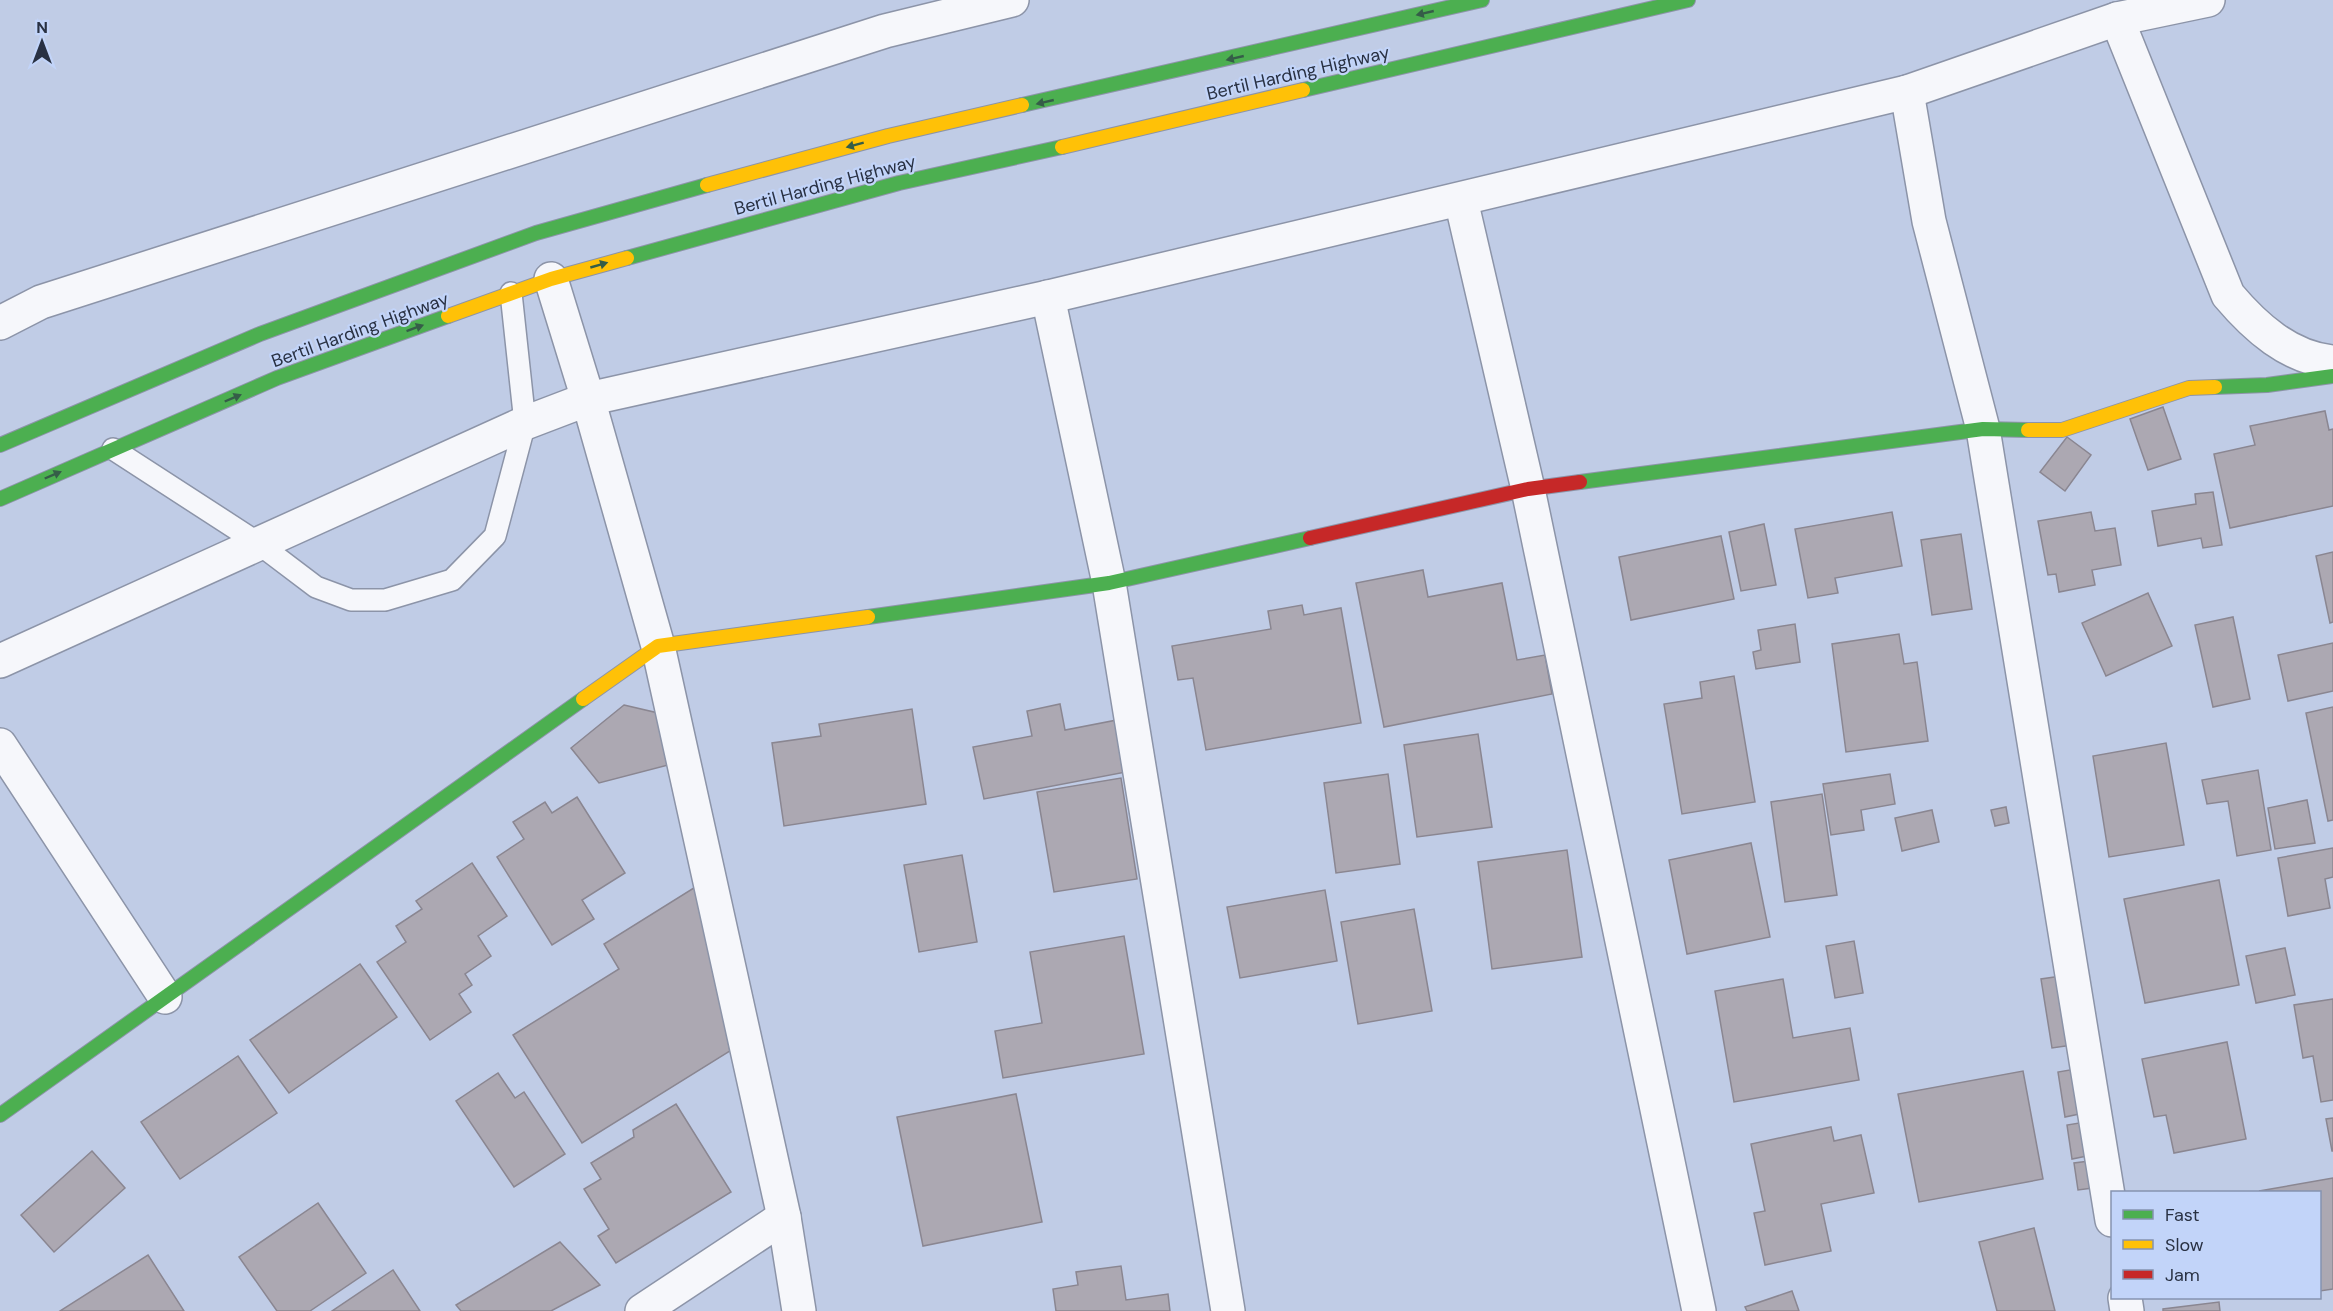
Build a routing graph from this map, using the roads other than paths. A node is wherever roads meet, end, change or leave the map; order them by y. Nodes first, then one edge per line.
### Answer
1 (1012, 0) edge
2 (1482, 0) edge
3 (1688, 0) edge
4 (2208, 0) edge
5 (2117, 20) junction
6 (1907, 92) junction
7 (1461, 200) junction
8 (551, 279) junction
9 (511, 294) junction
10 (1048, 297) junction
11 (0, 323) edge
12 (2333, 362) edge
13 (2333, 376) edge
14 (588, 399) junction
15 (525, 423) junction
16 (1983, 429) junction
17 (0, 445) edge
18 (113, 449) junction
19 (1528, 489) junction
20 (0, 499) edge
21 (258, 543) junction
22 (1109, 583) junction
23 (658, 646) junction
24 (0, 661) edge
25 (0, 745) edge
26 (165, 997) junction
27 (0, 1115) edge
28 (2111, 1215) edge
29 (784, 1217) junction
30 (642, 1311) edge
31 (800, 1311) edge
32 (1228, 1311) edge
33 (1700, 1311) edge

1 - 11 street
2 -> 17 main road, Bertil Harding Highway
8 -> 3 main road, Bertil Harding Highway
4 - 5 street
5 - 6 street
5 - 12 street
6 - 7 street
6 - 16 street
7 - 10 street
7 - 19 street
8 - 9 main road, Bertil Harding Highway
8 - 14 street
9 - 15 lane
18 -> 9 main road, Bertil Harding Highway
10 - 14 street
10 - 22 street
13 - 16 main road
14 - 15 street
14 - 23 street
15 - 21 street
15 - 21 lane
16 - 19 main road
16 - 28 street
20 -> 18 main road, Bertil Harding Highway
18 - 21 lane
19 - 22 main road
19 - 33 street
21 - 24 street
22 - 23 main road
22 - 32 street
23 - 26 main road
23 - 29 street
25 - 26 street
26 - 27 main road
29 - 30 street
29 - 31 street

